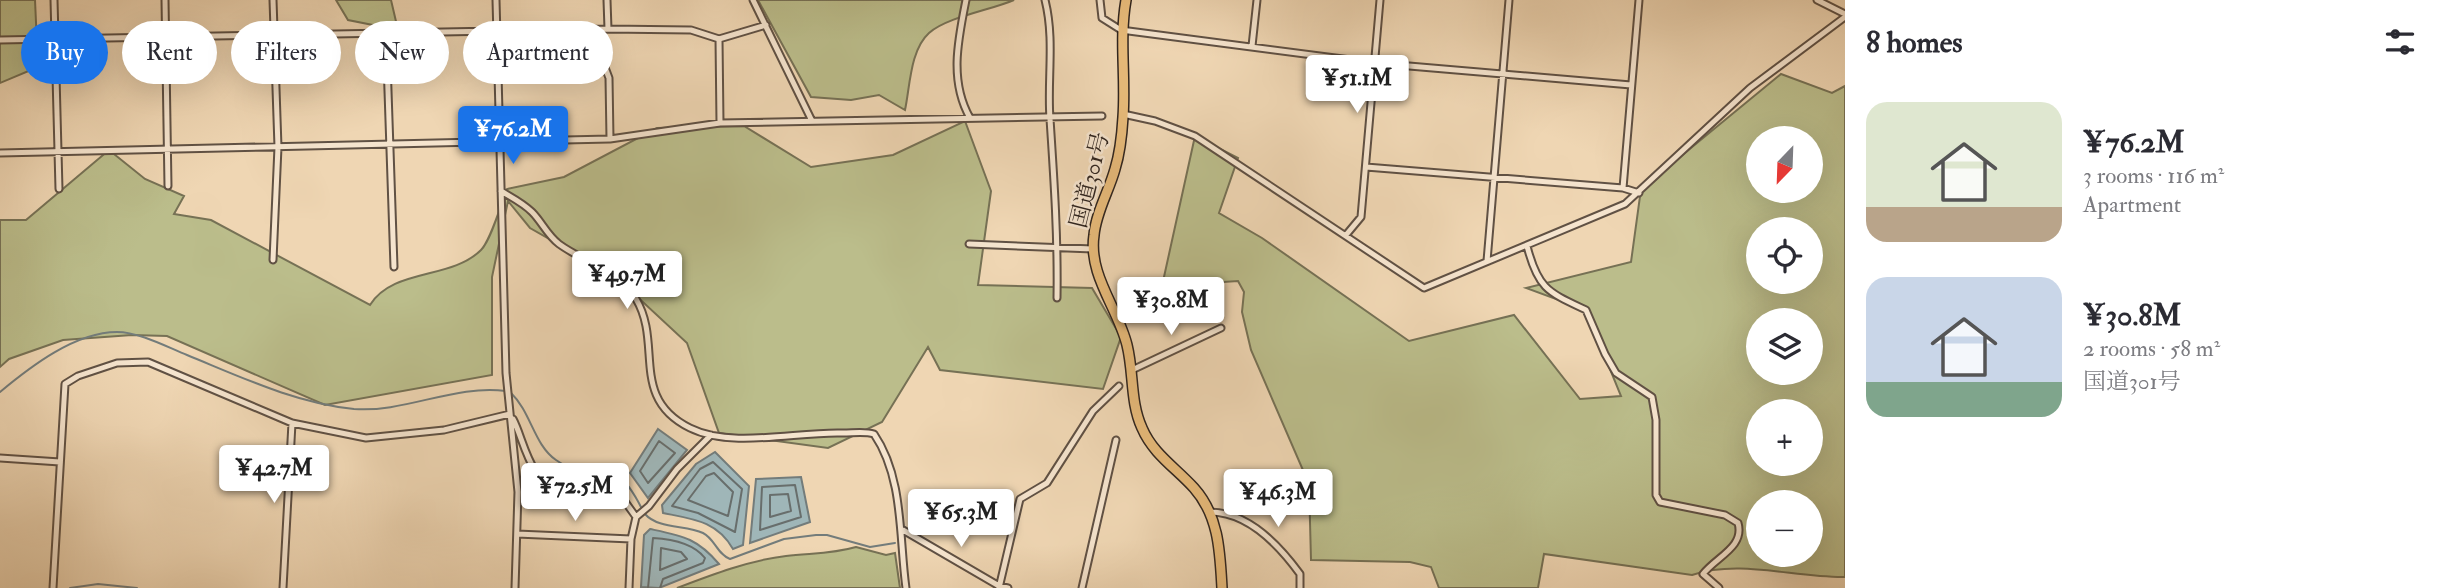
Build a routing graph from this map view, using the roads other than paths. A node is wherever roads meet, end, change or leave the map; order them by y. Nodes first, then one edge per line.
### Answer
1 (54, 0) edge
2 (165, 0) edge
3 (274, 0) edge
4 (496, 0) edge
5 (607, 0) edge
6 (754, 0) edge
7 (965, 0) edge
8 (1045, 0) edge
9 (1100, 0) edge
10 (1126, 0) edge
11 (1257, 0) edge
12 (1380, 0) edge
13 (1509, 0) edge
14 (1639, 0) edge
15 (1817, 0) edge
16 (1845, 16) edge
17 (55, 21) edge
18 (166, 21) edge
19 (274, 21) edge
20 (497, 21) edge
21 (608, 21) edge
22 (766, 25) junction
23 (613, 29) edge
24 (1121, 30) junction
25 (719, 38) junction
26 (21, 39) edge
27 (0, 40) edge
28 (1252, 46) junction
29 (1374, 63) junction
30 (1503, 74) junction
31 (56, 84) edge
32 (166, 84) edge
33 (276, 84) edge
34 (387, 84) edge
35 (498, 84) edge
36 (609, 84) edge
37 (1631, 85) junction
38 (1124, 114) junction
39 (1102, 116) dead end
40 (1050, 117) junction
41 (970, 118) junction
42 (811, 121) junction
43 (720, 123) junction
44 (610, 139) junction
45 (499, 141) junction
46 (389, 144) junction
47 (278, 147) junction
48 (167, 148) junction
49 (57, 151) junction
50 (0, 153) edge
51 (1366, 167) junction
52 (1494, 178) junction
53 (168, 186) dead end
54 (1623, 188) junction
55 (59, 189) dead end
56 (501, 191) junction
57 (1639, 193) junction
58 (1346, 235) junction
59 (969, 244) dead end
60 (1527, 246) junction
61 (1093, 248) junction
62 (1058, 249) junction
63 (273, 260) dead end
64 (1487, 261) junction
65 (394, 267) dead end
66 (1057, 298) dead end
67 (1221, 328) dead end
68 (1132, 370) junction
69 (1119, 386) dead end
70 (510, 414) junction
71 (292, 423) junction
72 (711, 435) junction
73 (1116, 440) dead end
74 (0, 458) edge
75 (60, 461) junction
76 (1210, 512) junction
77 (636, 517) junction
78 (903, 530) junction
79 (517, 534) junction
80 (631, 539) junction
81 (999, 587) edge
82 (53, 588) edge
83 (283, 588) edge
84 (515, 588) edge
85 (629, 588) edge
86 (906, 588) edge
87 (1008, 588) edge
88 (1082, 588) edge
89 (1222, 588) edge
90 (1300, 588) edge
91 (1719, 588) edge

1 - 17 street
2 - 18 street
3 - 19 street
4 - 20 street
5 - 21 street
6 - 22 street
7 - 41 street
8 - 40 street
9 - 24 street
10 - 24 highway, 国道301号
11 - 28 street
12 - 29 street
13 - 30 street
14 - 37 street
15 - 16 street
16 - 57 street
22 - 25 street
22 - 42 street
23 - 25 street
24 - 28 street
24 - 38 highway, 国道301号
25 - 43 street
26 - 27 street
28 - 29 street
29 - 30 street
29 - 51 street
30 - 37 street
30 - 52 street
31 - 49 street
32 - 48 street
33 - 47 street
34 - 46 street
35 - 45 street
36 - 44 street
37 - 54 street
38 - 58 street
38 - 61 highway, 国道301号
39 - 40 street
40 - 41 street
40 - 62 street
41 - 42 street
42 - 43 street
43 - 44 street
44 - 45 street
45 - 46 street
45 - 56 street
46 - 47 street
46 - 65 street
47 - 48 street
47 - 63 street
48 - 49 street
48 - 53 street
49 - 50 street
49 - 55 street
51 - 52 street
51 - 58 street
52 - 54 street
52 - 64 street
54 - 57 street
56 - 70 street
56 - 72 street
57 - 60 street
58 - 64 street
59 - 62 street
60 - 64 street
60 - 91 street
61 - 62 street
61 - 68 highway, 国道301号
62 - 66 street
67 - 68 street
68 - 76 highway, 国道301号
69 - 81 street
70 - 71 street
70 - 77 street
70 - 79 street
71 - 75 street
71 - 83 street
72 - 77 street
72 - 78 street
73 - 88 street
74 - 75 street
75 - 82 street
76 - 89 highway, 国道301号
76 - 90 street
77 - 80 street
78 - 81 street
78 - 86 street
79 - 80 street
79 - 84 street
80 - 85 street
81 - 87 street

